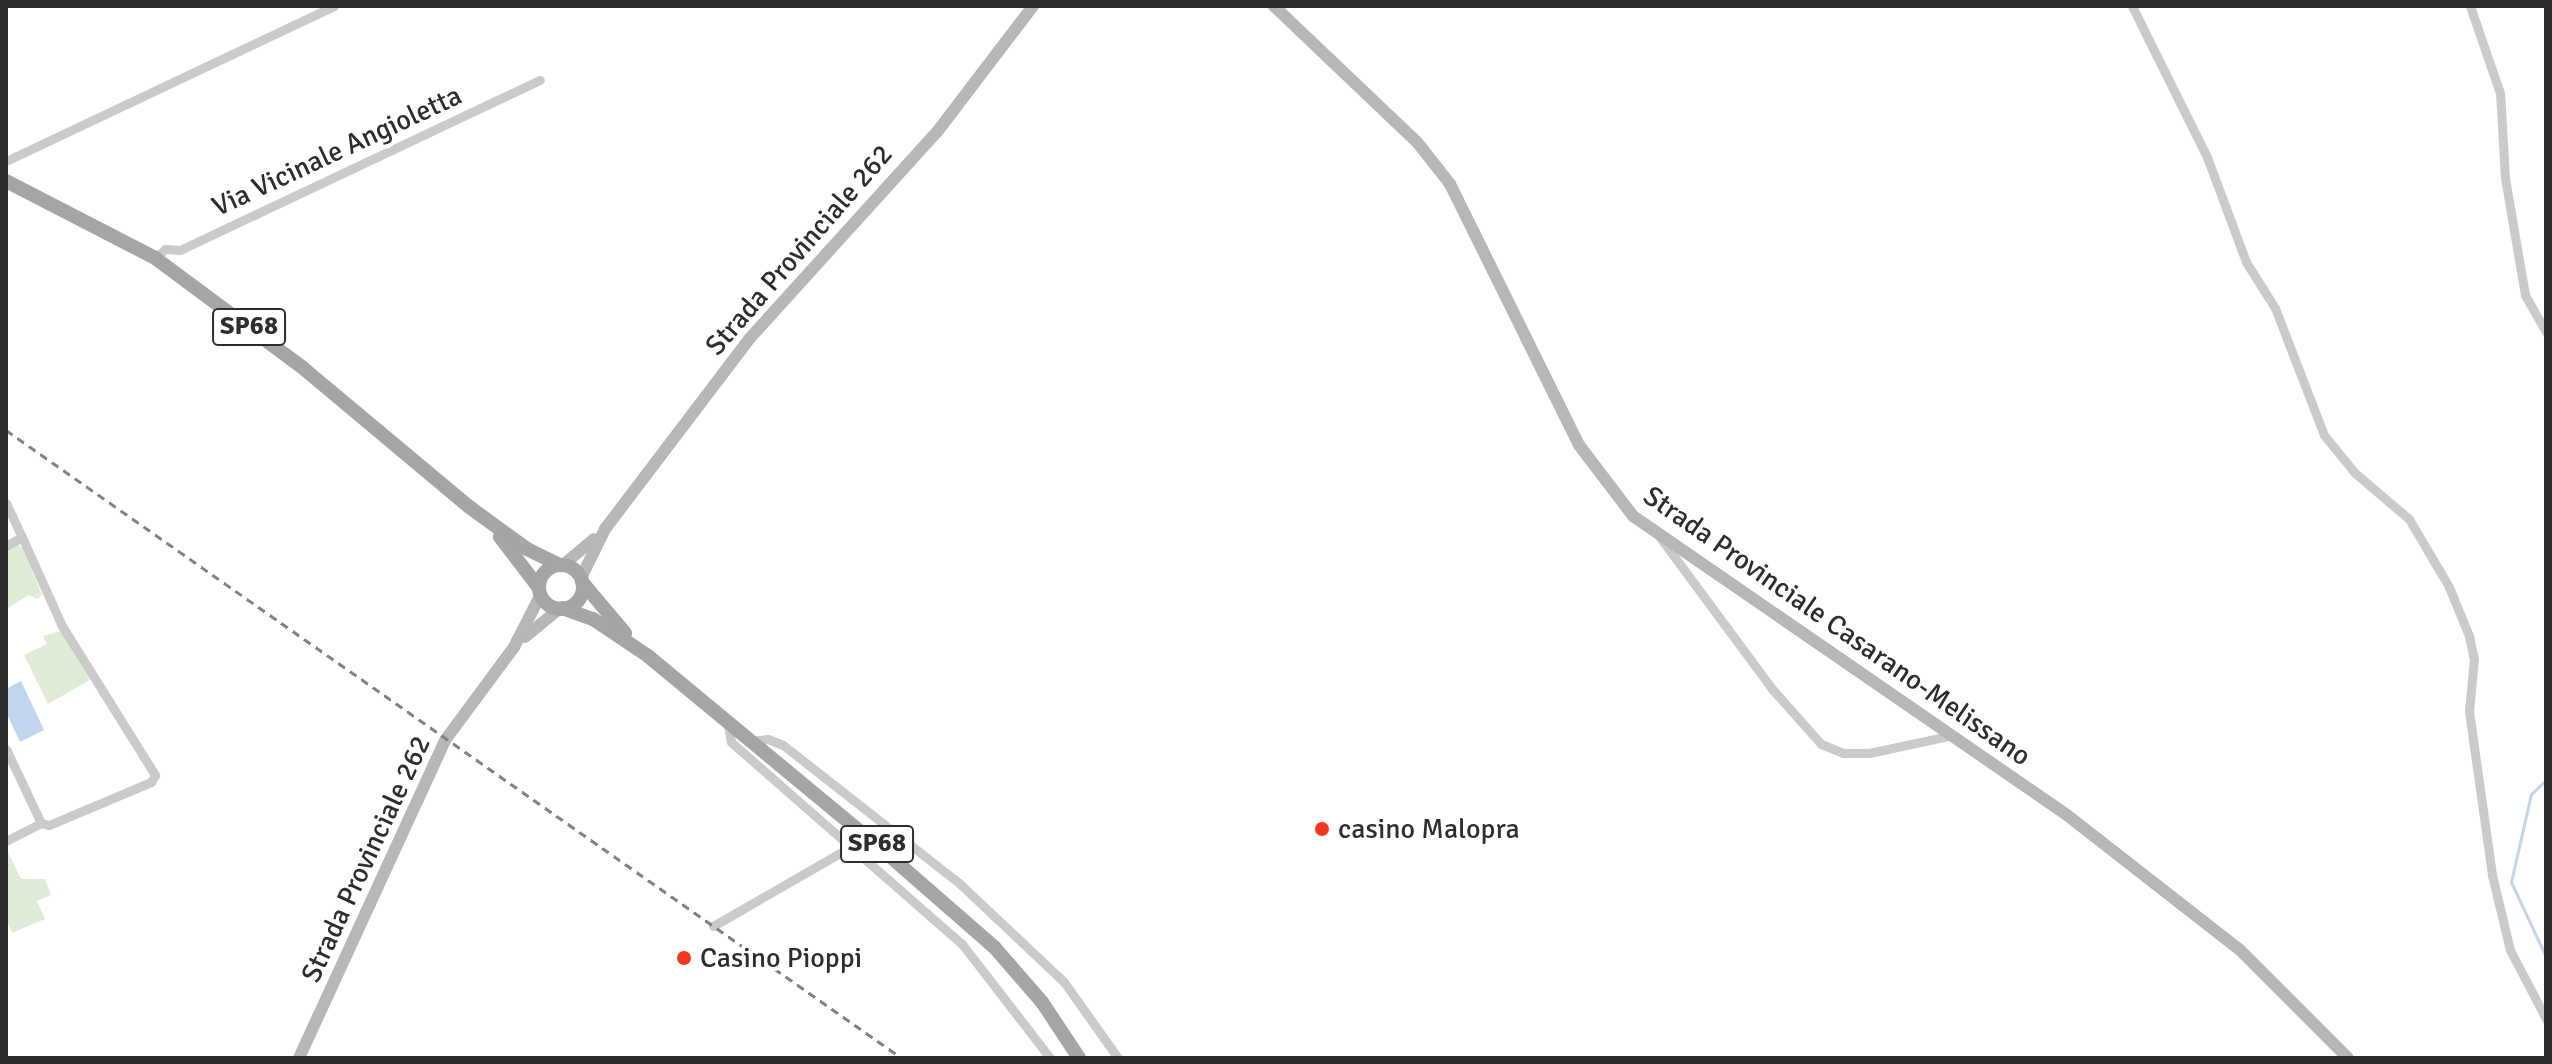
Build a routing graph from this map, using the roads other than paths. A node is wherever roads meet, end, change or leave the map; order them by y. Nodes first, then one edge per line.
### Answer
1 (334, 6) edge
2 (1033, 6) edge
3 (1274, 6) edge
4 (2132, 6) edge
5 (2470, 6) edge
6 (540, 80) dead end
7 (6, 161) edge
8 (6, 181) edge
9 (155, 258) junction
10 (2546, 332) edge
11 (6, 503) edge
12 (468, 506) junction
13 (605, 529) junction
14 (1658, 534) junction
15 (22, 537) junction
16 (6, 546) edge
17 (562, 565) junction
18 (582, 580) junction
19 (540, 591) junction
20 (561, 608) junction
21 (514, 647) junction
22 (648, 656) junction
23 (727, 721) junction
24 (1949, 736) junction
25 (752, 741) junction
26 (6, 749) edge
27 (41, 823) junction
28 (6, 841) edge
29 (852, 846) junction
30 (713, 926) dead end
31 (2546, 1019) edge
32 (299, 1058) edge
33 (1050, 1058) edge
34 (1079, 1058) edge
35 (1118, 1058) edge
36 (2348, 1058) edge

1 - 7 street
2 - 13 main road, Strada Provinciale 262
3 - 14 main road, Strada Provinciale Casarano-Melissano
4 - 31 street
5 - 10 street
6 - 9 street, Via Vicinale Angioletta
8 - 9 main road, SP68
9 - 12 main road, SP68
11 - 15 street
12 - 17 main road, SP68
12 - 19 main road, SP68
13 - 17 main road
13 - 18 main road
14 - 24 main road, Strada Provinciale Casarano-Melissano
14 - 24 street
15 - 16 street
15 - 27 street
17 - 18 main road, SP68
17 - 19 main road
18 - 20 main road
18 - 22 main road, SP68
19 - 20 main road, SP68
19 - 21 main road
20 - 21 main road
20 - 22 main road, SP68
21 - 32 main road, Strada Provinciale 262
22 - 23 main road, SP68
23 - 25 main road, SP68
23 - 29 street
24 - 36 main road, Strada Provinciale Casarano-Melissano
25 - 34 main road, SP68
25 - 35 street
26 - 27 street
27 - 28 street
29 - 30 street
29 - 33 street

